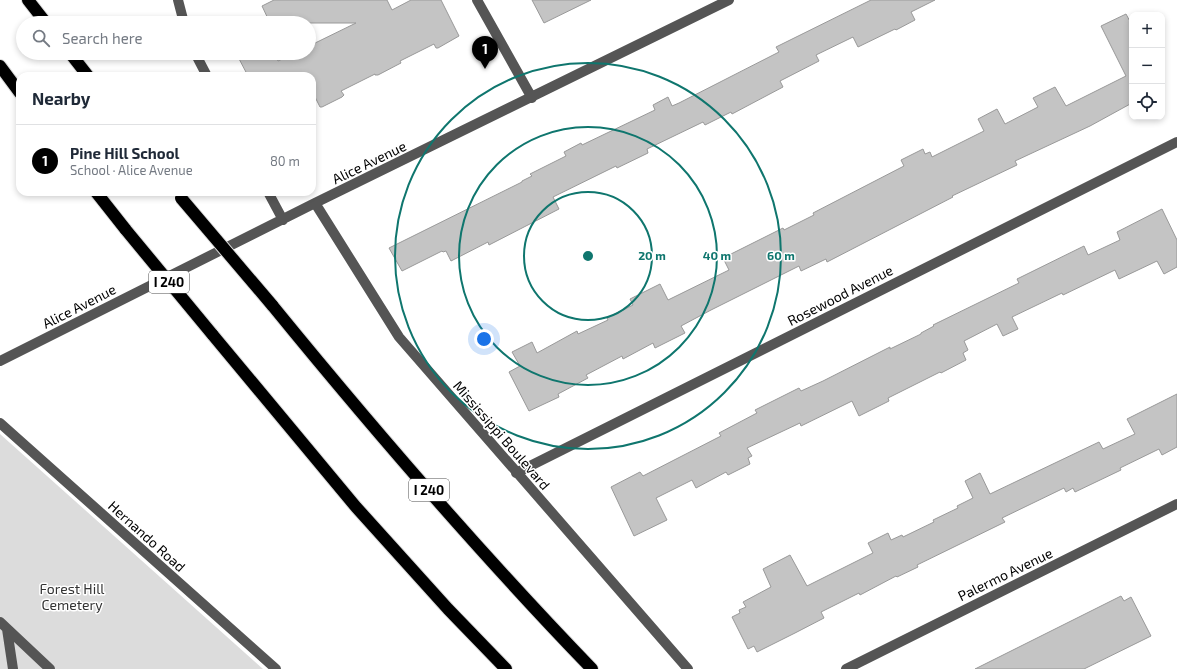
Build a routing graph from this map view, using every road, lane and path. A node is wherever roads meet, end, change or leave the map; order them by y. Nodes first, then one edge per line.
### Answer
1 (28, 0) edge
2 (178, 0) edge
3 (477, 0) edge
4 (729, 0) edge
5 (41, 16) edge
6 (182, 16) edge
7 (75, 60) edge
8 (199, 60) edge
9 (0, 66) edge
10 (85, 72) edge
11 (205, 72) edge
12 (16, 88) edge
13 (532, 98) junction
14 (1177, 142) edge
15 (99, 196) edge
16 (179, 196) edge
17 (270, 196) edge
18 (316, 203) junction
19 (283, 220) junction
20 (0, 361) edge
21 (0, 423) edge
22 (516, 473) junction
23 (1177, 504) edge
24 (4, 626) edge
25 (14, 669) edge
26 (50, 669) edge
27 (276, 669) edge
28 (506, 669) edge
29 (592, 669) edge
30 (688, 669) edge
31 (846, 669) edge

1 - 5 highway
2 - 6 street
3 - 13 street
4 - 13 street, Alice Avenue
7 - 10 highway
8 - 11 street
9 - 12 highway
13 - 18 street, Alice Avenue
14 - 22 street, Rosewood Avenue
15 - 28 highway, I 240, bridge
16 - 29 highway, I 240, bridge
17 - 19 street
18 - 19 street, Alice Avenue
18 - 22 street, Mississippi Boulevard
19 - 20 street, Alice Avenue
21 - 27 street, Hernando Road
22 - 30 street, Mississippi Boulevard
23 - 31 street, Palermo Avenue
24 - 25 street
24 - 26 street

